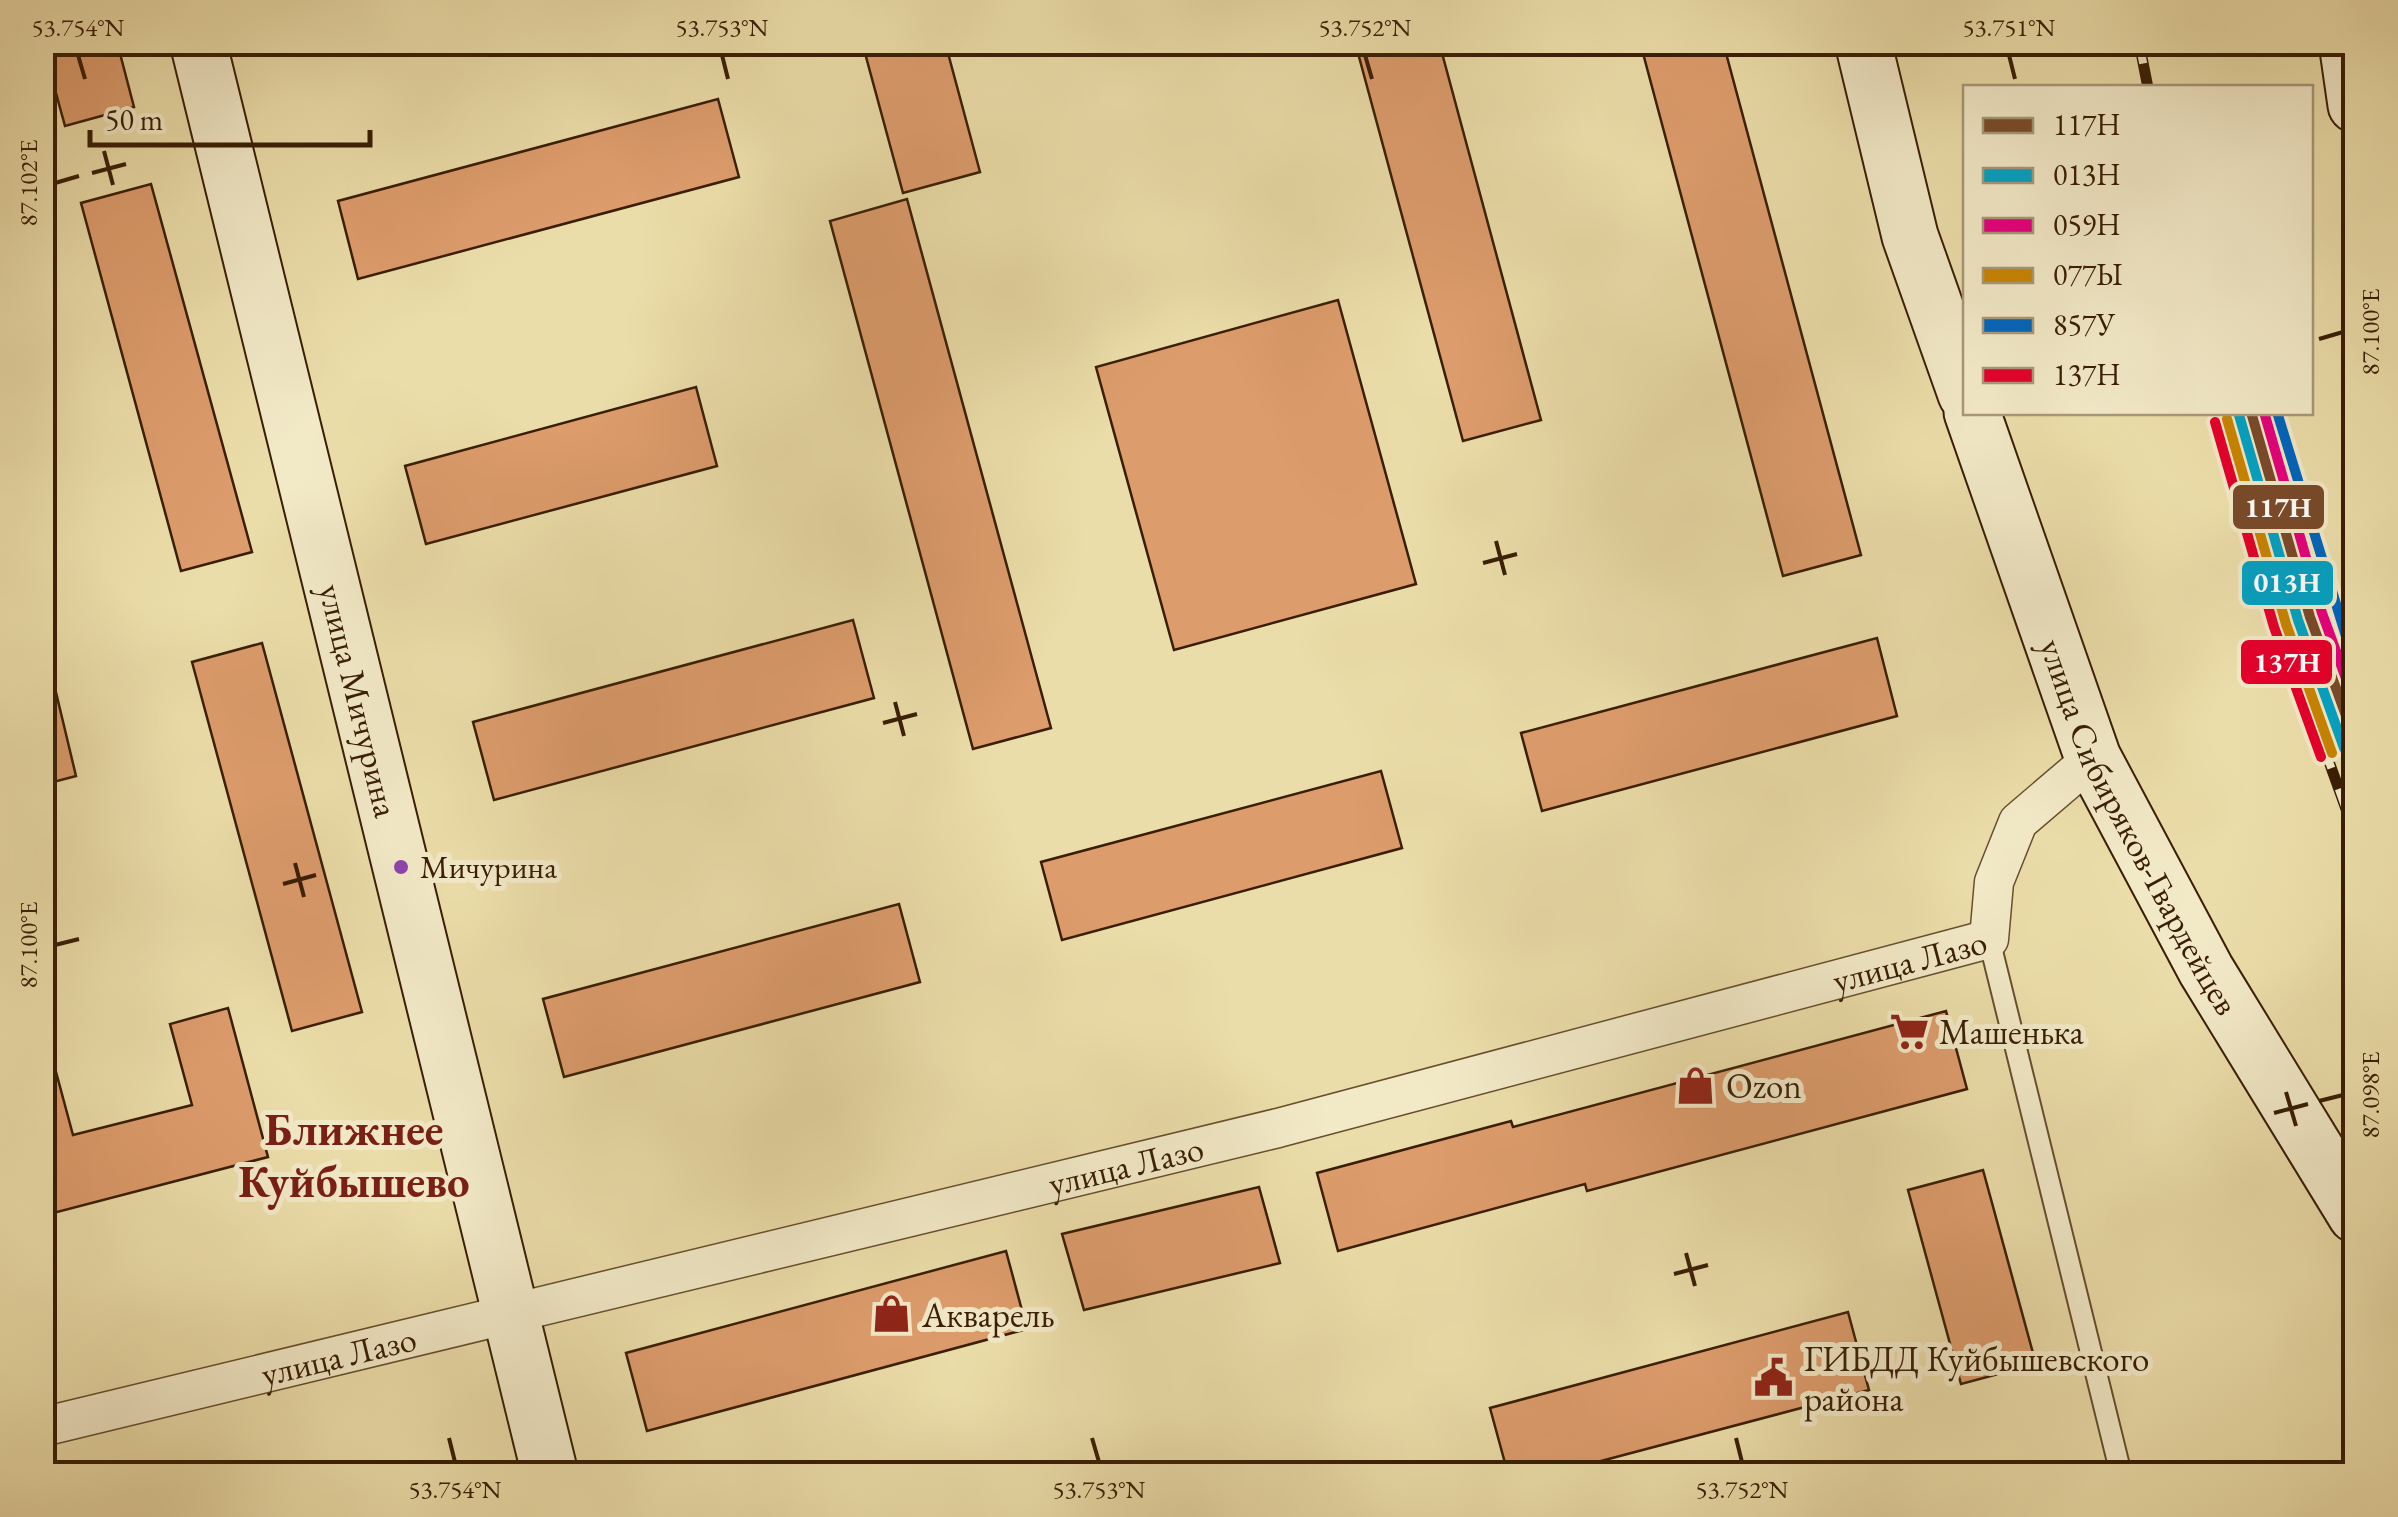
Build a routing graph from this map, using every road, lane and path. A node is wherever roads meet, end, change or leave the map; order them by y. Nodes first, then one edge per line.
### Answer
1 (198, 42) edge
2 (1863, 42) edge
3 (2347, 42) edge
4 (2356, 105) edge
5 (1963, 386) edge
6 (1973, 415) edge
7 (2093, 758) junction
8 (1989, 939) junction
9 (2356, 1216) edge
10 (508, 1313) junction
11 (42, 1427) edge
12 (550, 1474) edge
13 (2121, 1474) edge

1 - 10 street, улица Мичурина
2 - 5 street
3 - 4 street
6 - 7 street, улица Сибиряков-Гвардейцев
7 - 8 street, улица Лазо
7 - 9 street, улица Сибиряков-Гвардейцев
8 - 10 street, улица Лазо
8 - 13 lane
10 - 11 street, улица Лазо
10 - 12 street, улица Мичурина

